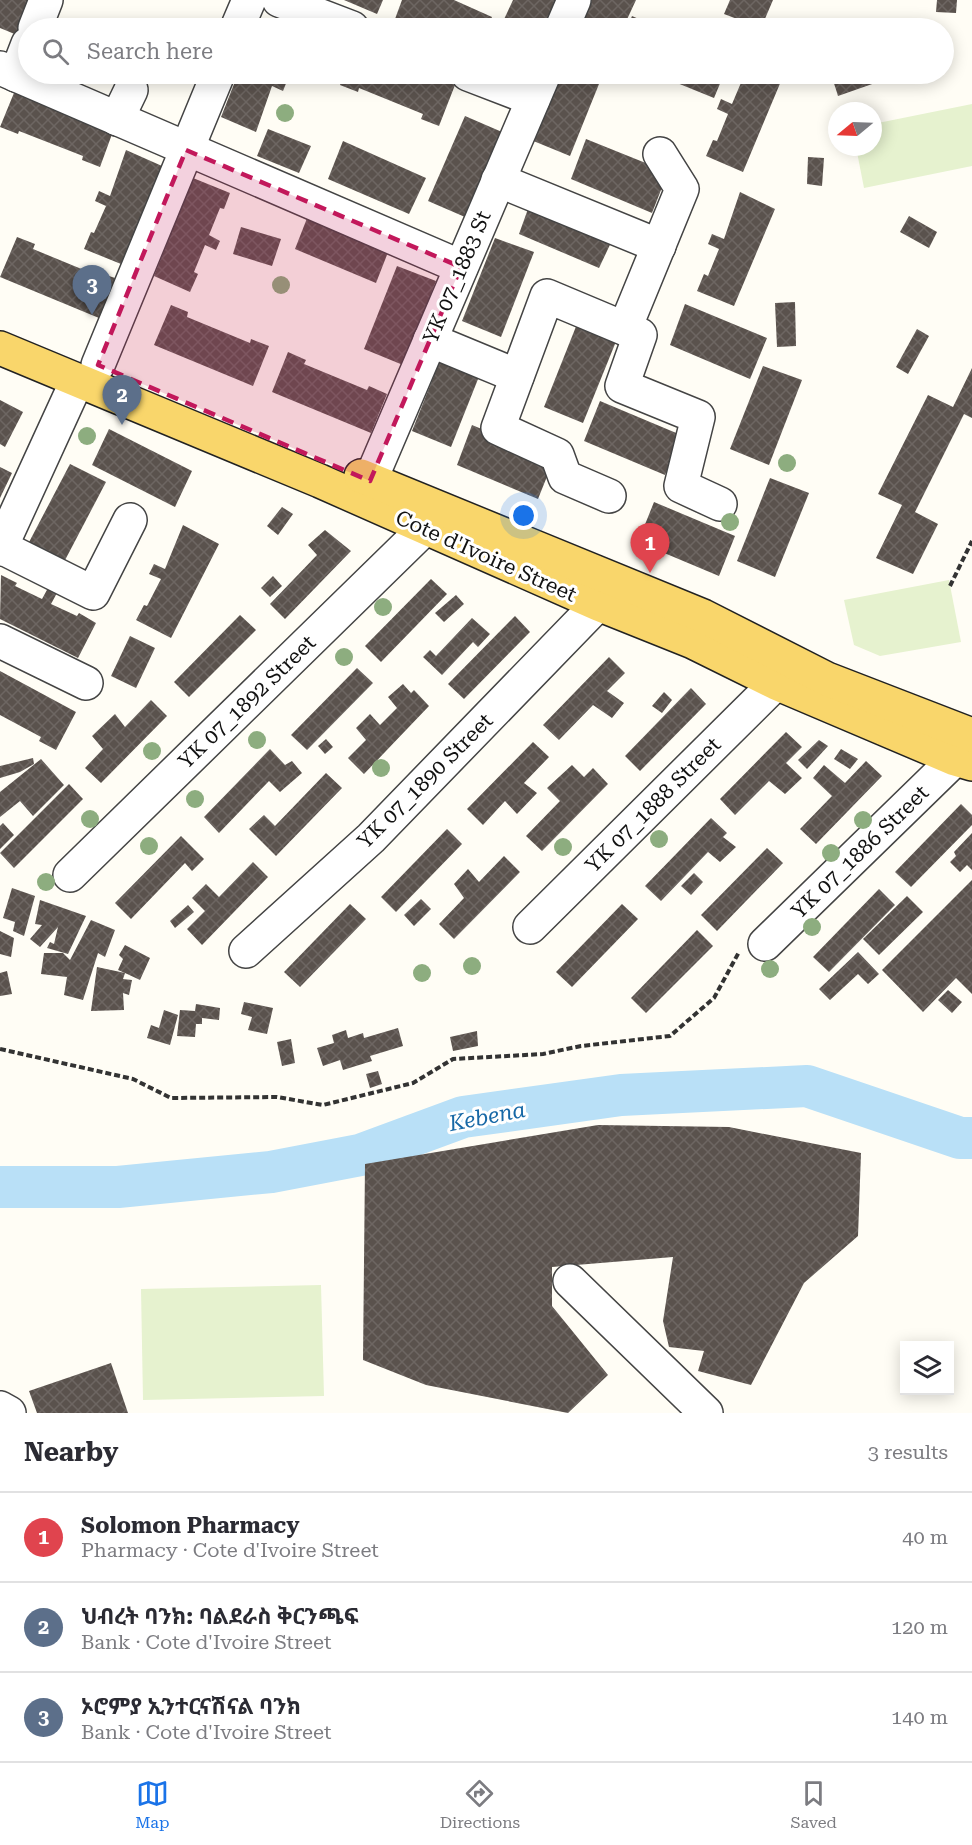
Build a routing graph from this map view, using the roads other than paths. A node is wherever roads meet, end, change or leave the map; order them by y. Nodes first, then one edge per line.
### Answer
1 (46, 0) edge
2 (249, 0) edge
3 (279, 0) edge
4 (574, 0) edge
5 (38, 18) edge
6 (241, 18) edge
7 (326, 18) edge
8 (566, 18) edge
9 (69, 84) edge
10 (214, 84) edge
11 (539, 86) edge
12 (131, 90) dead end
13 (117, 119) junction
14 (186, 150) junction
15 (660, 154) dead end
16 (498, 180) junction
17 (659, 246) junction
18 (461, 267) junction
19 (0, 325) edge
20 (625, 328) junction
21 (430, 340) junction
22 (0, 348) edge
23 (88, 373) junction
24 (517, 376) junction
25 (370, 481) junction
26 (609, 496) dead end
27 (720, 504) dead end
28 (130, 520) dead end
29 (424, 530) junction
30 (0, 548) edge
31 (597, 604) junction
32 (698, 629) junction
33 (0, 641) edge
34 (86, 683) dead end
35 (776, 683) junction
36 (966, 753) edge
37 (70, 876) dead end
38 (530, 927) dead end
39 (765, 944) road end
40 (246, 951) dead end
41 (570, 1281) dead end
42 (0, 1408) edge
43 (9, 1413) edge
44 (706, 1413) edge

1 - 5 street
2 - 6 street
3 - 7 street
4 - 8 street
9 - 13 street
10 - 14 street
11 - 16 street, YK 07_1883 St
12 - 13 street
13 - 14 street
14 - 18 street
14 - 23 street
15 - 17 street
16 - 17 street
16 - 18 street, YK 07_1883 St
17 - 20 street
18 - 21 street, YK 07_1883 St
19 - 23 main road, Cote d'Ivoire Street
20 - 24 street
20 - 27 street
21 - 24 street
21 - 25 street, YK 07_1883 St
22 - 23 main road, Cote d'Ivoire Street
23 - 25 main road, Cote d'Ivoire Street
23 - 29 main road, Cote d'Ivoire Street
23 - 30 street
24 - 26 street
25 - 32 main road, Cote d'Ivoire Street
28 - 30 street
29 - 31 main road, Cote d'Ivoire Street
29 - 37 street, YK 07_1892 Street
31 - 32 main road, Cote d'Ivoire Street
31 - 40 street, YK 07_1890 Street
32 - 35 main road, Cote d'Ivoire Street
32 - 36 main road, Cote d'Ivoire Street
33 - 34 street
35 - 36 main road, Cote d'Ivoire Street
35 - 38 street, YK 07_1888 Street
36 - 39 street, YK 07_1886 Street
41 - 44 street
42 - 43 street

